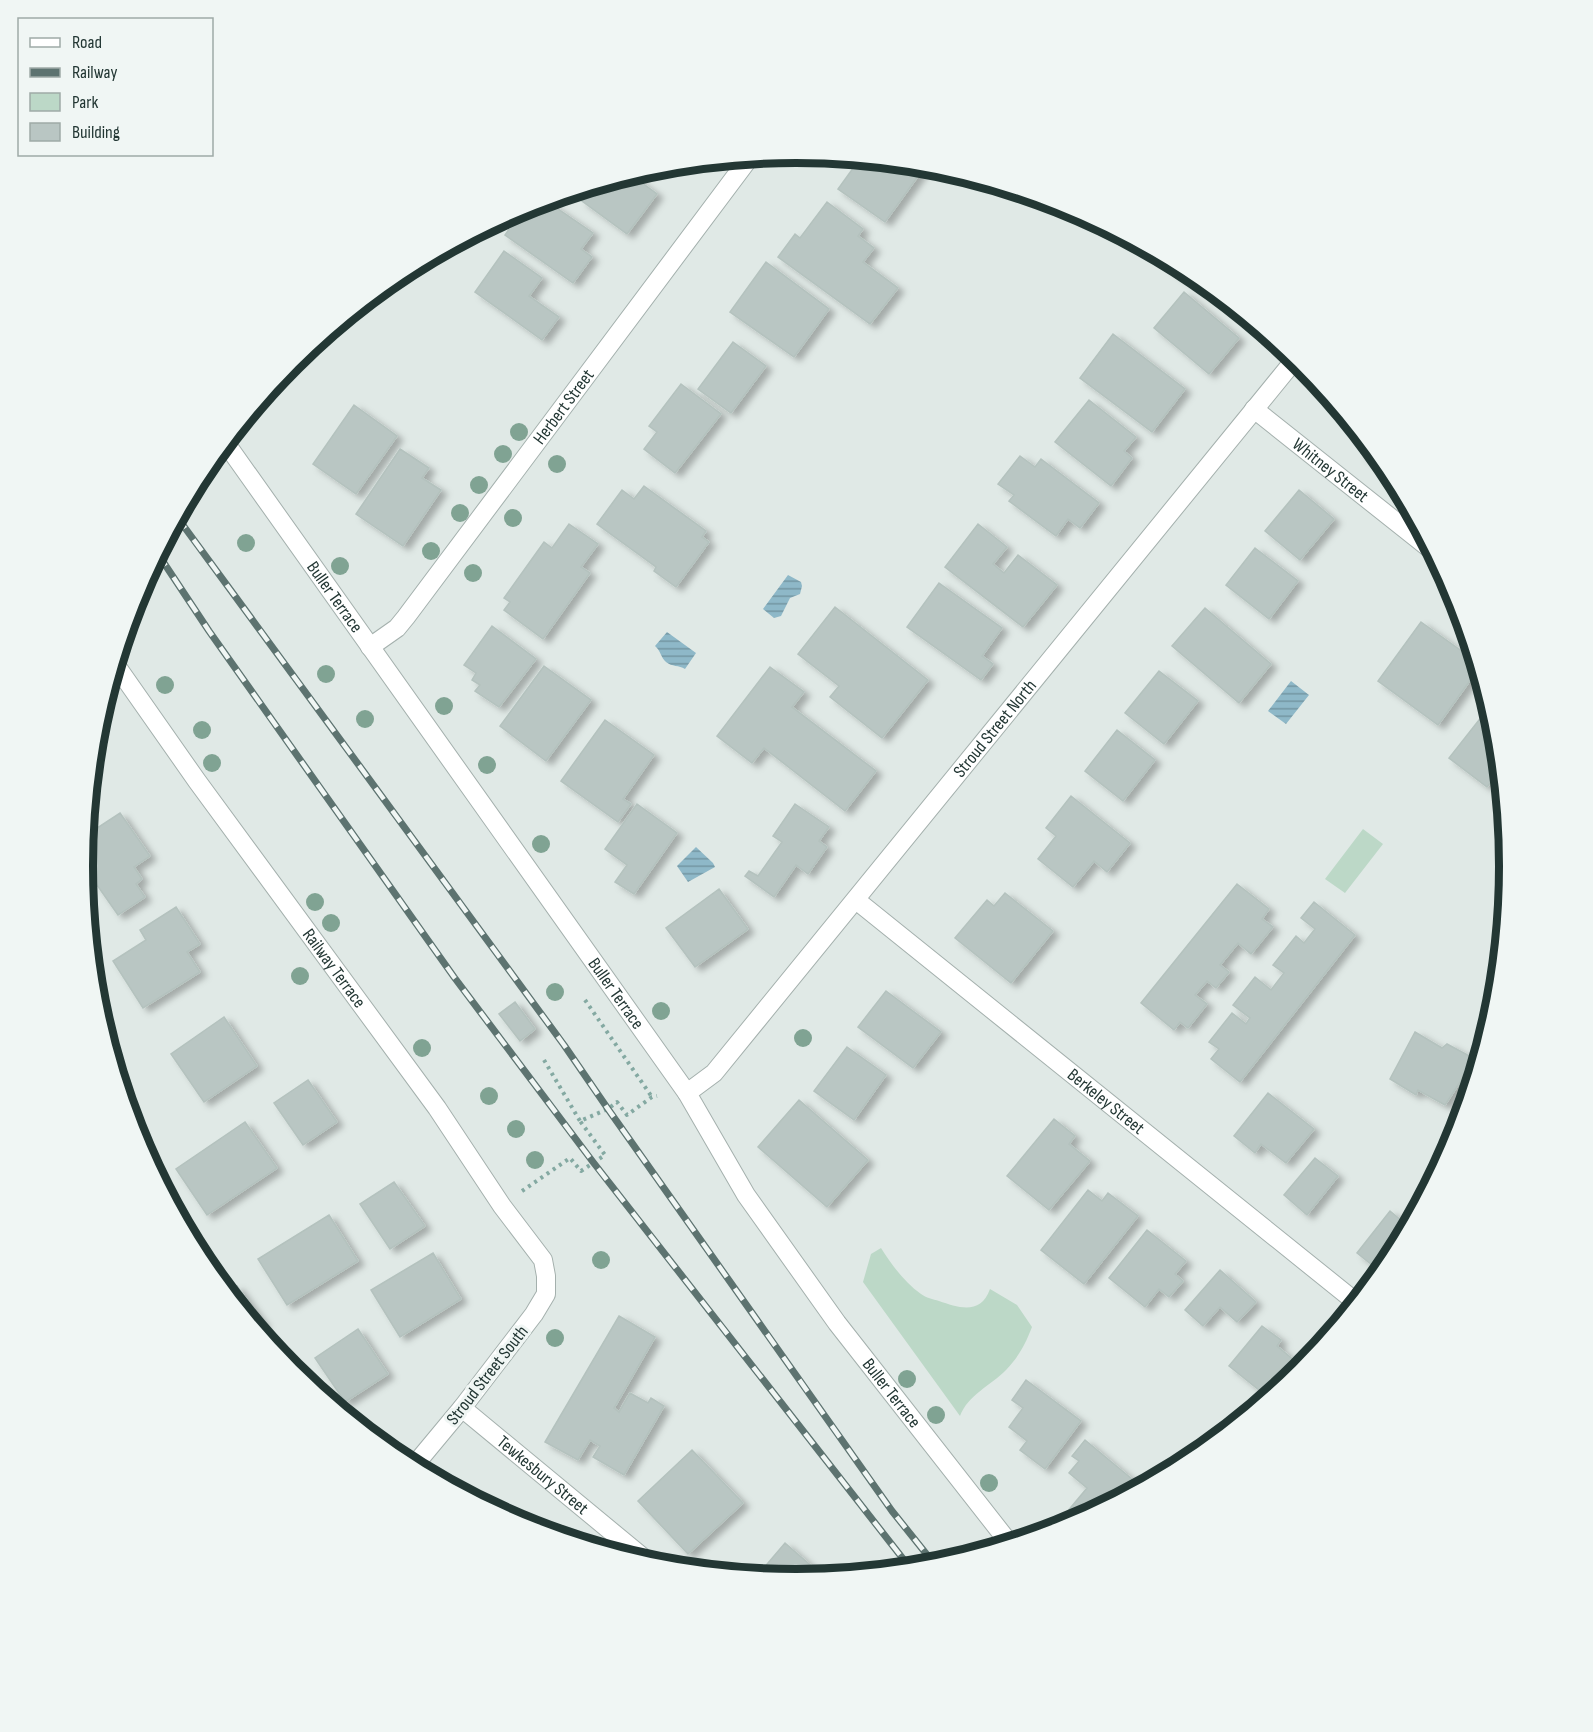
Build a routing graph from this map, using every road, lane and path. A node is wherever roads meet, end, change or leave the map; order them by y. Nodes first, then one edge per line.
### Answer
1 (744, 165) edge
2 (1290, 365) edge
3 (1254, 409) junction
4 (230, 449) edge
5 (1420, 541) edge
6 (370, 646) junction
7 (121, 672) edge
8 (855, 900) junction
9 (585, 1000) dead end
10 (544, 1060) dead end
11 (687, 1093) junction
12 (652, 1097) junction
13 (580, 1121) junction
14 (502, 1206) junction
15 (546, 1276) joint
16 (1351, 1298) edge
17 (462, 1408) junction
18 (419, 1459) edge
19 (1005, 1538) edge
20 (635, 1551) edge

1 - 6 street, Herbert Street
2 - 3 street, Stroud Street North
3 - 5 street, Whitney Street
3 - 8 street, Stroud Street North
4 - 6 street, Buller Terrace
6 - 11 street, Buller Terrace
7 - 14 street, Railway Terrace
8 - 11 street, Stroud Street North
8 - 16 street, Berkeley Street
9 - 12 path
10 - 13 path
11 - 12 path
11 - 19 street, Buller Terrace
12 - 13 path
13 - 14 path
14 - 15 street, Railway Terrace
15 - 17 street, Stroud Street South
17 - 18 street, Stroud Street South
17 - 20 street, Tewkesbury Street

